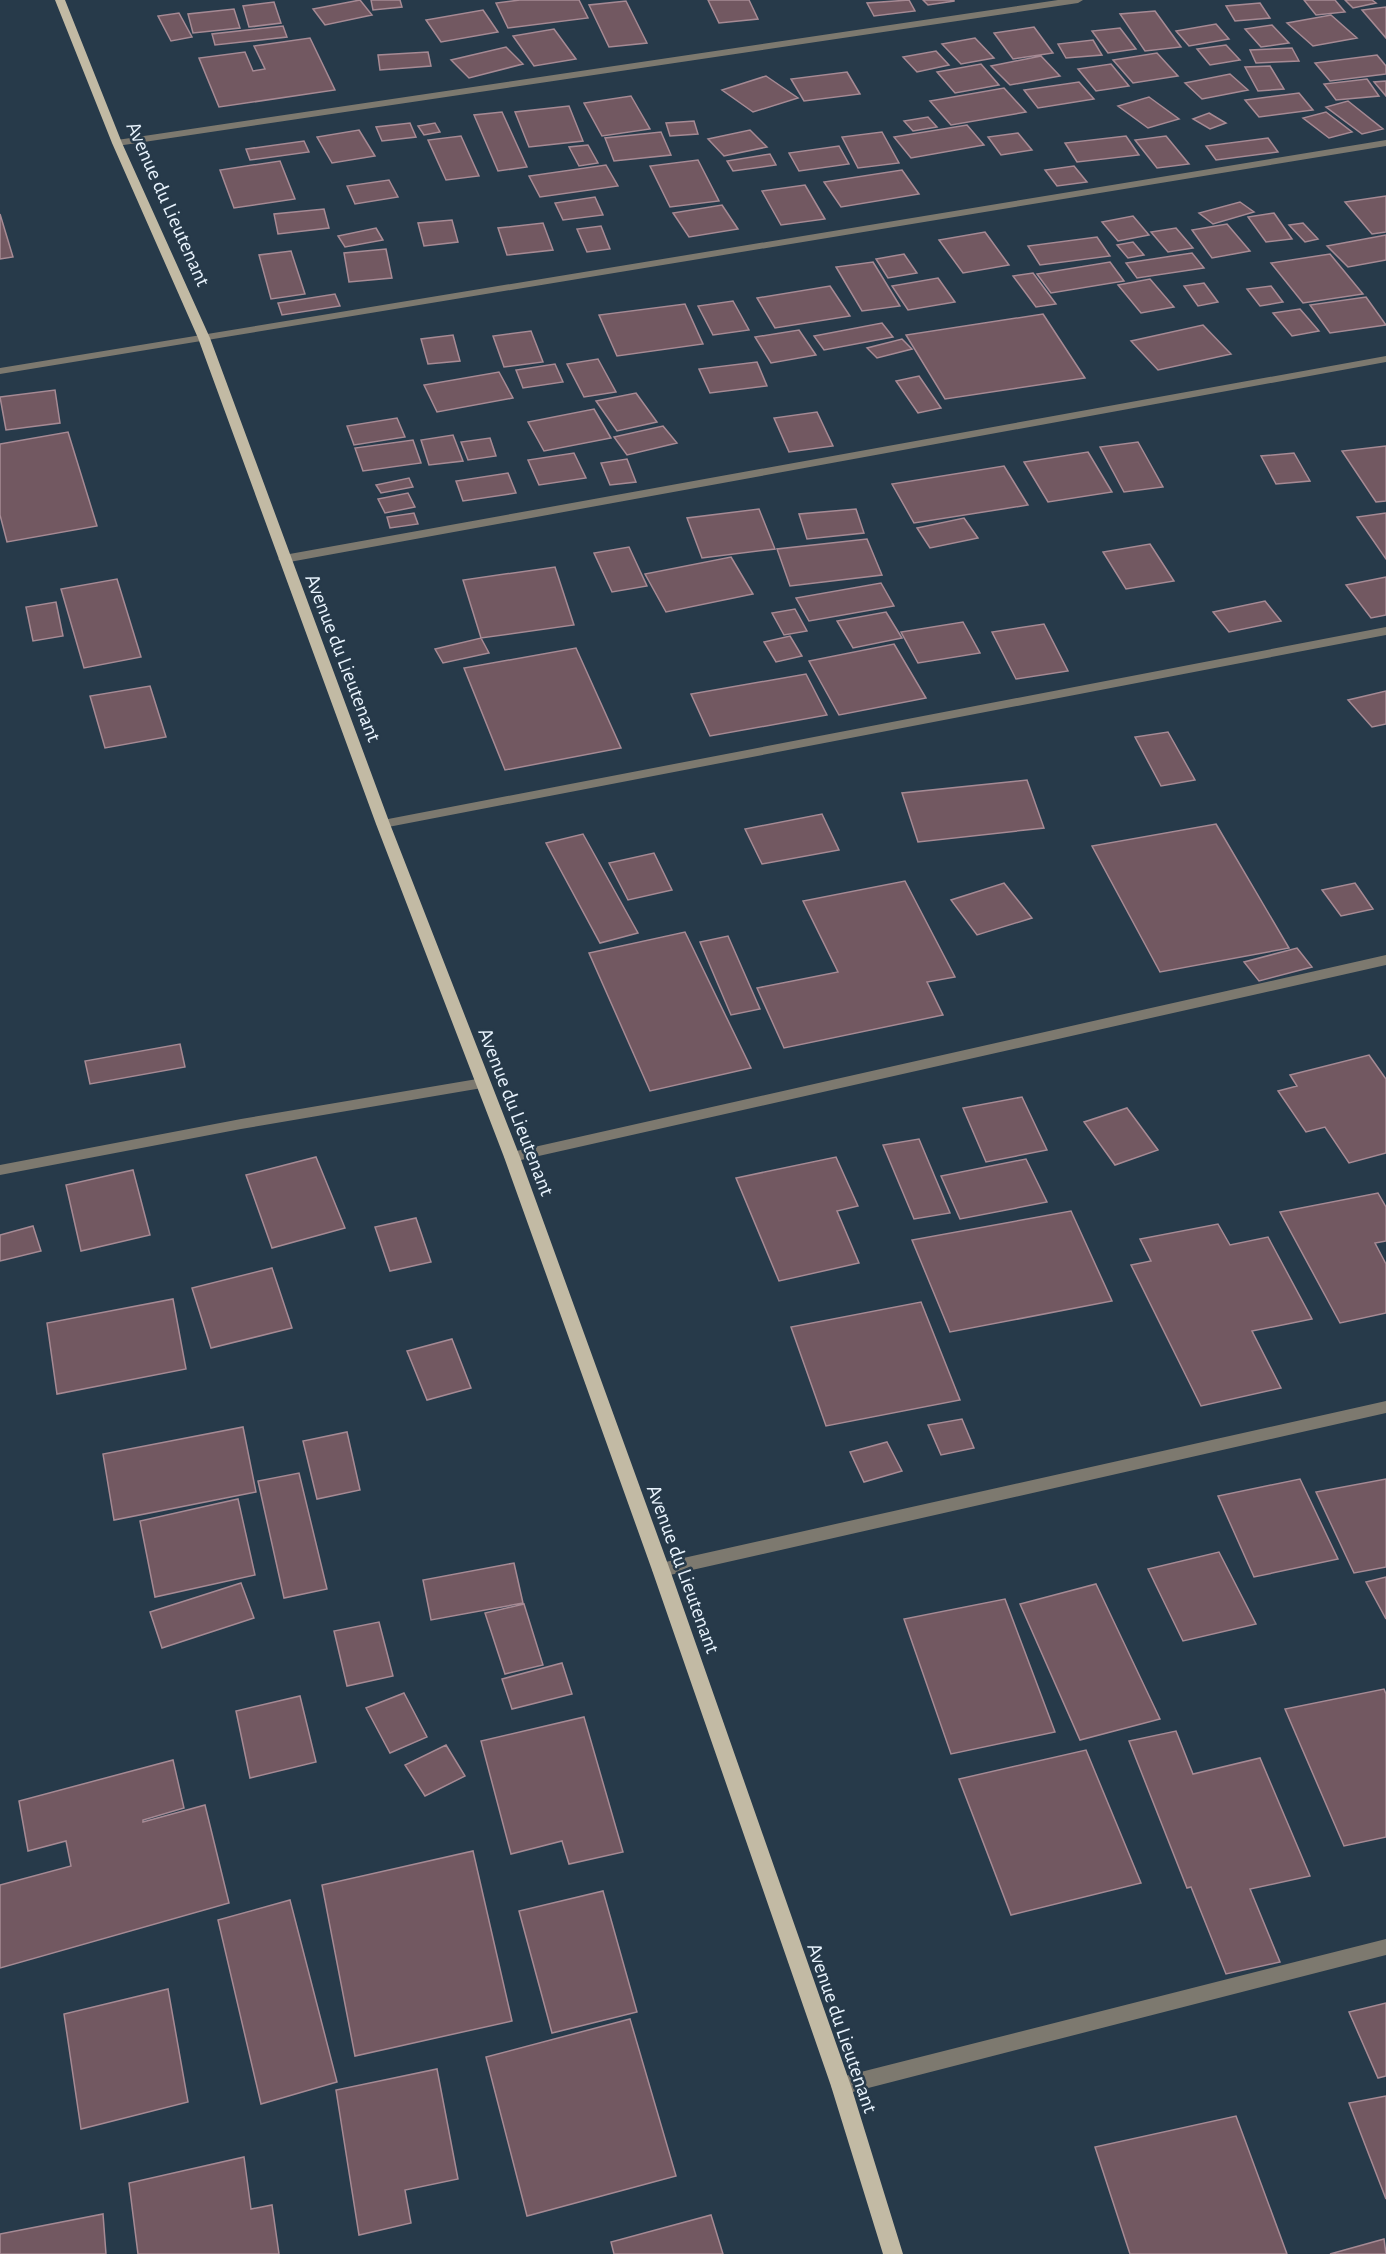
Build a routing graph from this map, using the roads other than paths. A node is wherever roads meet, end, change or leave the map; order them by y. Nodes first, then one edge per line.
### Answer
1 (60, 0) edge
2 (1078, 0) edge
3 (117, 143) junction
4 (1386, 143) edge
5 (204, 338) junction
6 (1386, 359) edge
7 (0, 370) edge
8 (284, 560) junction
9 (1386, 631) edge
10 (383, 824) junction
11 (1386, 960) edge
12 (483, 1083) junction
13 (512, 1157) junction
14 (0, 1170) edge
15 (1386, 1407) edge
16 (661, 1570) junction
17 (1386, 1947) edge
18 (841, 2086) junction
19 (893, 2254) edge

1 - 3 main road, Avenue du Lieutenant
2 - 3 street
3 - 5 main road, Avenue du Lieutenant
4 - 5 street
5 - 7 street
5 - 8 main road, Avenue du Lieutenant
6 - 8 street
8 - 10 main road, Avenue du Lieutenant
9 - 10 street
10 - 12 main road, Avenue du Lieutenant
11 - 13 street
12 - 13 main road, Avenue du Lieutenant
12 - 14 street
13 - 16 main road, Avenue du Lieutenant
15 - 16 street
16 - 18 main road, Avenue du Lieutenant
17 - 18 street
18 - 19 main road, Avenue du Lieutenant

